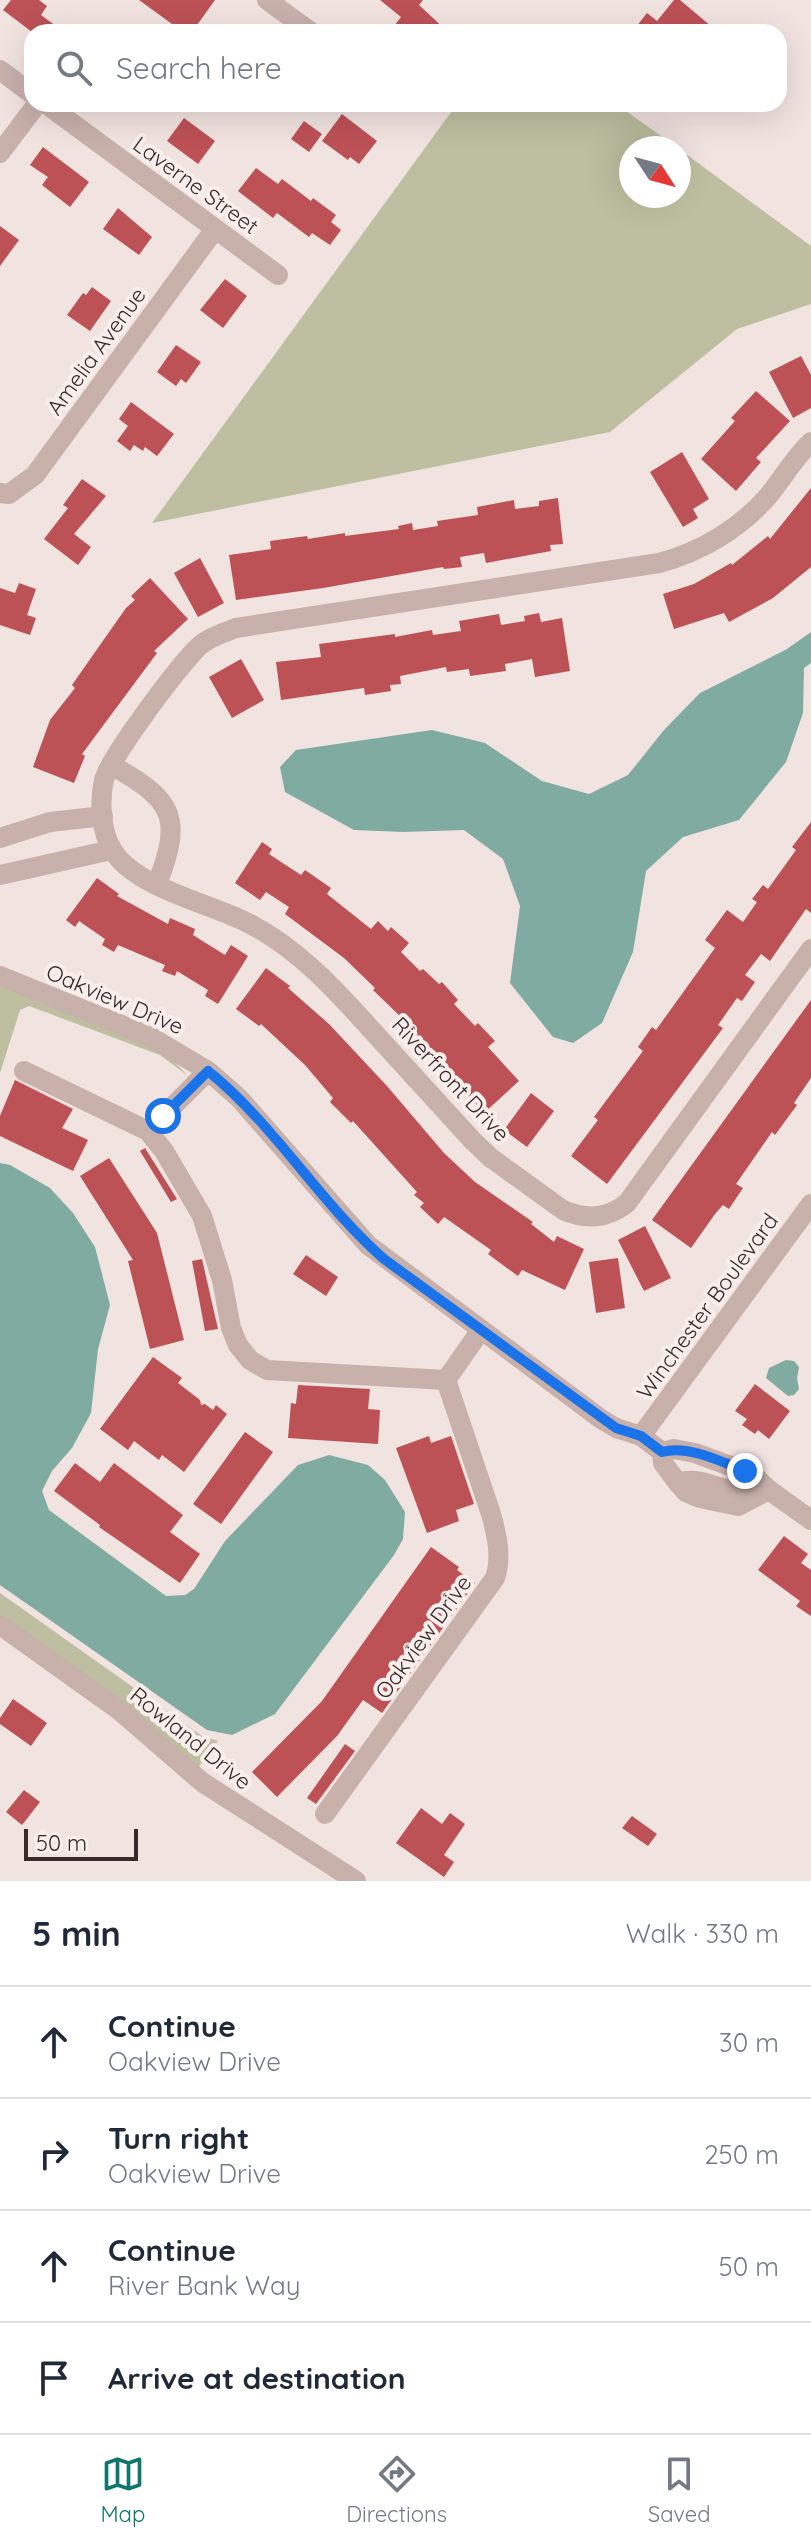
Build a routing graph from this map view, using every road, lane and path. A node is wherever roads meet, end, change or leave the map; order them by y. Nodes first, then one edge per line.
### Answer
1 (267, 0) edge
2 (300, 24) edge
3 (0, 70) edge
4 (24, 88) edge
5 (31, 112) edge
6 (57, 112) edge
7 (0, 153) edge
8 (215, 229) junction
9 (278, 275) dead end
10 (811, 442) edge
11 (5, 494) edge
12 (111, 765) junction
13 (107, 834) junction
14 (6, 836) edge
15 (14, 861) edge
16 (0, 875) edge
17 (157, 884) junction
18 (811, 949) edge
19 (0, 976) edge
20 (24, 1071) dead end
21 (208, 1071) junction
22 (148, 1131) junction
23 (811, 1204) edge
24 (481, 1330) junction
25 (446, 1380) junction
26 (641, 1436) junction
27 (662, 1452) junction
28 (732, 1466) junction
29 (762, 1492) junction
30 (726, 1497) junction
31 (811, 1520) edge
32 (0, 1625) edge
33 (325, 1814) dead end
34 (356, 1881) edge

1 - 2 street
3 - 4 street
5 - 7 street
6 - 8 street, Laverne Street
8 - 9 street, Laverne Street
8 - 11 street, Amelia Avenue
10 - 12 street
12 - 13 street
12 - 17 street
13 - 14 street
13 - 15 street
13 - 17 street, Riverfront Drive
14 - 15 street
15 - 16 street
17 - 18 street, Riverfront Drive
19 - 21 street, Oakview Drive
20 - 22 street
21 - 22 street
21 - 24 street, Oakview Drive
22 - 25 street
23 - 26 street, Winchester Boulevard
24 - 25 street
24 - 26 street, Oakview Drive
25 - 33 street, Oakview Drive
26 - 27 street, Oakview Drive
27 - 28 street
27 - 30 street
28 - 29 street
28 - 30 street
29 - 30 street
29 - 31 street
32 - 34 street, Rowland Drive

